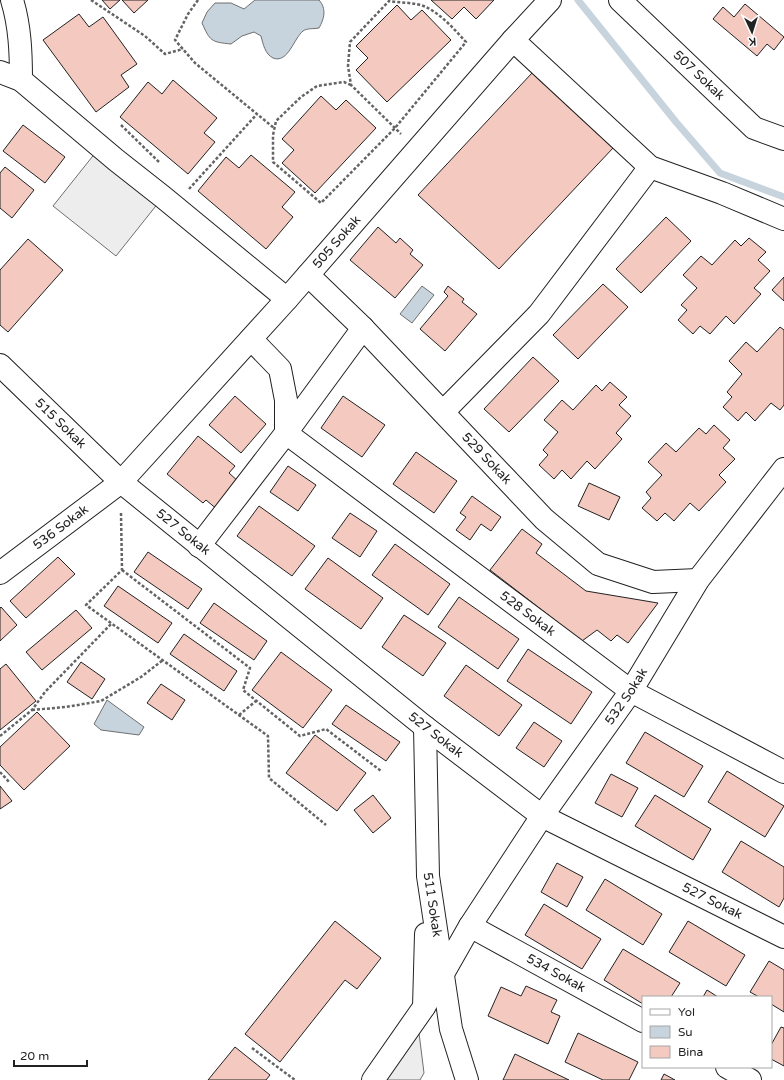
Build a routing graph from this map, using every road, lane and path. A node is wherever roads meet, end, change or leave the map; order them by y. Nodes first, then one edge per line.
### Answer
1 (12, 0) edge
2 (91, 0) edge
3 (198, 0) edge
4 (620, 0) edge
5 (388, 1) edge
6 (548, 3) edge
7 (513, 40) junction
8 (183, 49) junction
9 (0, 72) edge
10 (21, 80) junction
11 (352, 85) junction
12 (257, 114) junction
13 (274, 128) junction
14 (395, 128) junction
15 (784, 140) edge
16 (417, 150) junction
17 (650, 167) junction
18 (188, 190) dead end
19 (784, 219) edge
20 (308, 275) junction
21 (287, 299) junction
22 (363, 328) junction
23 (251, 339) junction
24 (0, 365) edge
25 (443, 412) junction
26 (286, 433) junction
27 (784, 469) edge
28 (121, 482) junction
29 (199, 546) junction
30 (122, 570) junction
31 (0, 573) edge
32 (698, 580) junction
33 (112, 623) junction
34 (163, 660) junction
35 (631, 691) junction
36 (256, 701) junction
37 (32, 710) junction
38 (239, 716) junction
39 (425, 727) junction
40 (0, 736) edge
41 (381, 771) dead end
42 (0, 772) edge
43 (784, 772) edge
44 (10, 783) dead end
45 (542, 816) junction
46 (326, 825) dead end
47 (428, 876) junction
48 (470, 926) junction
49 (784, 937) edge
50 (443, 974) junction
51 (424, 1007) junction
52 (642, 1020) edge
53 (252, 1048) dead end
54 (729, 1068) edge
55 (295, 1080) edge
56 (373, 1080) edge
57 (467, 1080) edge
58 (750, 1080) edge

1 - 10 street
2 - 8 path
3 - 8 path
4 - 15 street, 507 Sokak
5 - 11 path
5 - 14 path
6 - 7 street, 505 Sokak
7 - 16 street, 505 Sokak
7 - 17 street
8 - 12 path
9 - 10 street
10 - 21 street
11 - 13 path
11 - 14 path
12 - 13 path
12 - 18 path
13 - 14 path
14 - 16 path
16 - 20 street, 505 Sokak
17 - 19 street
17 - 25 street
20 - 21 street, 505 Sokak
20 - 22 street, 529 Sokak
21 - 23 street, 505 Sokak
22 - 25 street, 529 Sokak
22 - 26 street
23 - 26 street
23 - 28 street, 505 Sokak
24 - 28 street, 515 Sokak
25 - 32 street, 529 Sokak
26 - 29 street
26 - 35 street, 528 Sokak
27 - 32 street, 532 Sokak
28 - 29 street, 527 Sokak
28 - 30 path
28 - 31 street, 536 Sokak
29 - 39 street, 527 Sokak
30 - 33 path
30 - 36 path
32 - 35 street, 532 Sokak
33 - 34 path
33 - 37 path
34 - 37 path
34 - 38 path
35 - 43 street, 528 Sokak
35 - 45 street, 532 Sokak
36 - 38 path
36 - 41 path
37 - 40 path
38 - 46 path
39 - 45 street, 527 Sokak
39 - 47 street, 511 Sokak
42 - 44 path
45 - 48 street, 532 Sokak
45 - 49 street, 527 Sokak
47 - 50 street, 511 Sokak
47 - 51 street
48 - 50 street, 532 Sokak
48 - 52 street, 534 Sokak
50 - 51 street, 532 Sokak
50 - 57 street, 511 Sokak
51 - 56 street, 532 Sokak
53 - 55 path
54 - 58 street

